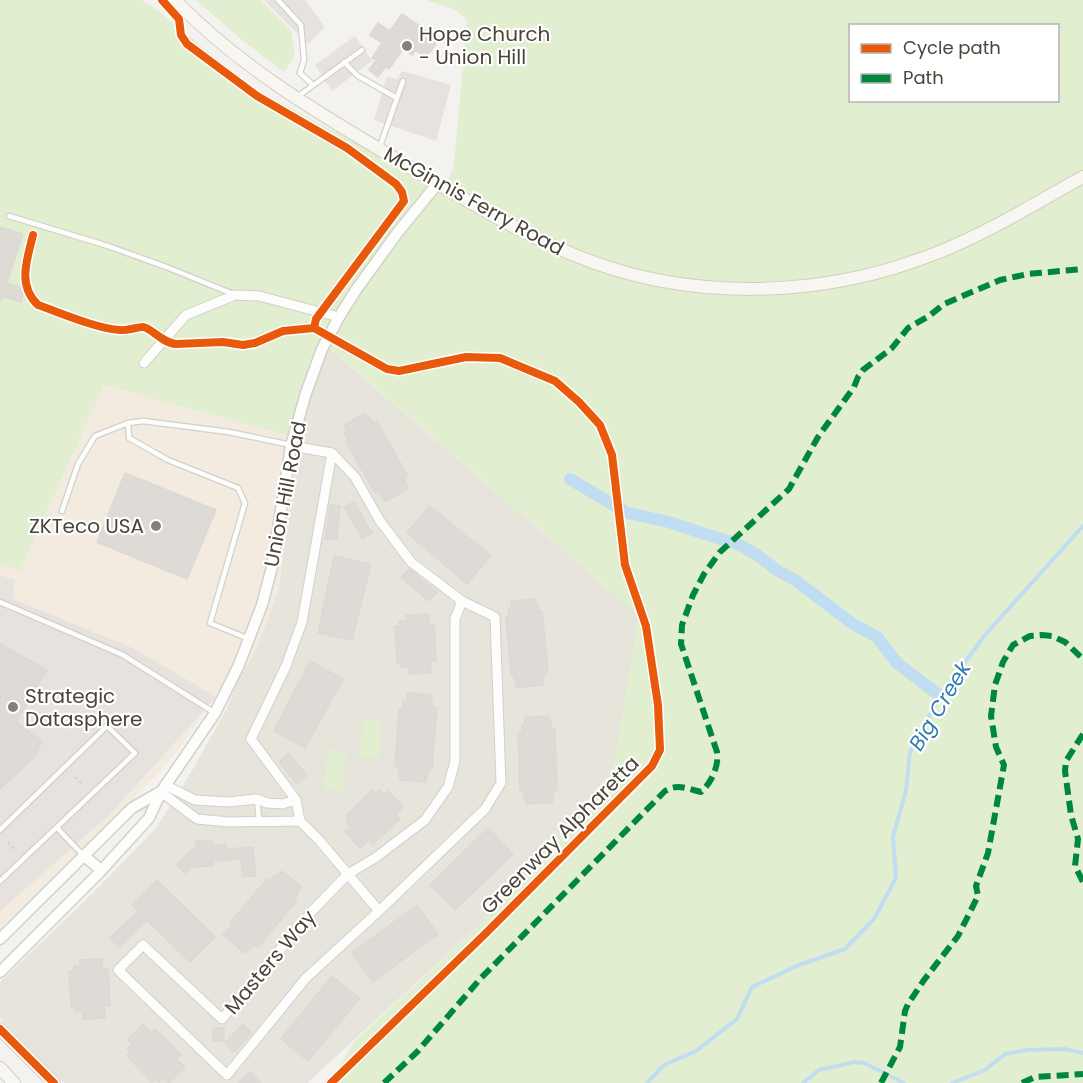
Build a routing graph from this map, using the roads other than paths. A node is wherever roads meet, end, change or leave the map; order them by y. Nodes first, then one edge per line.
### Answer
1 (175, 0) edge
2 (278, 0) edge
3 (362, 50) dead end
4 (344, 62) junction
5 (403, 81) dead end
6 (313, 86) junction
7 (297, 98) junction
8 (397, 98) junction
9 (379, 149) junction
10 (1083, 177) edge
11 (438, 183) junction
12 (9, 216) dead end
13 (235, 295) junction
14 (339, 317) junction
15 (144, 363) dead end
16 (128, 423) junction
17 (291, 446) junction
18 (332, 453) junction
19 (62, 511) dead end
20 (462, 601) junction
21 (0, 602) edge
22 (249, 639) junction
23 (215, 712) junction
24 (163, 789) junction
25 (257, 799) junction
26 (195, 800) junction
27 (296, 801) junction
28 (197, 819) junction
29 (259, 820) junction
30 (300, 821) junction
31 (57, 828) junction
32 (0, 830) edge
33 (83, 855) junction
34 (101, 870) junction
35 (348, 874) junction
36 (0, 881) edge
37 (379, 912) junction
38 (0, 939) edge
39 (0, 972) edge
40 (0, 1029) edge
41 (0, 1068) edge
42 (14, 1083) edge
43 (54, 1083) edge

1 - 7 main road, McGinnis Ferry Road
2 - 6 lane
3 - 4 lane
4 - 6 lane
4 - 8 lane
5 - 8 lane
6 - 7 lane
7 - 9 main road, McGinnis Ferry Road
8 - 9 lane
9 - 11 main road, McGinnis Ferry Road
10 - 11 main road, McGinnis Ferry Road
11 - 14 street, Union Hill Road
12 - 13 lane
13 - 14 street
13 - 15 street
14 - 17 street, Union Hill Road
16 - 17 lane
16 - 19 lane
16 - 22 lane
17 - 18 street
17 - 22 street, Union Hill Road
18 - 20 street
18 - 27 street
20 - 35 street, Masters Way
20 - 37 street
21 - 23 lane
22 - 23 street, Union Hill Road
23 - 24 street, Union Hill Road
24 - 26 street
24 - 28 street
24 - 33 street, Union Hill Road
24 - 34 street, Union Hill Road
25 - 26 street
25 - 27 street
25 - 29 lane
26 - 28 street
27 - 30 street
28 - 29 street
29 - 30 street
30 - 35 street
31 - 32 lane
31 - 33 lane
31 - 36 lane
33 - 34 street
33 - 38 street, Union Hill Road
34 - 39 street, Union Hill Road
35 - 37 street
35 - 37 street, Masters Way
40 - 43 main road
41 - 42 main road

